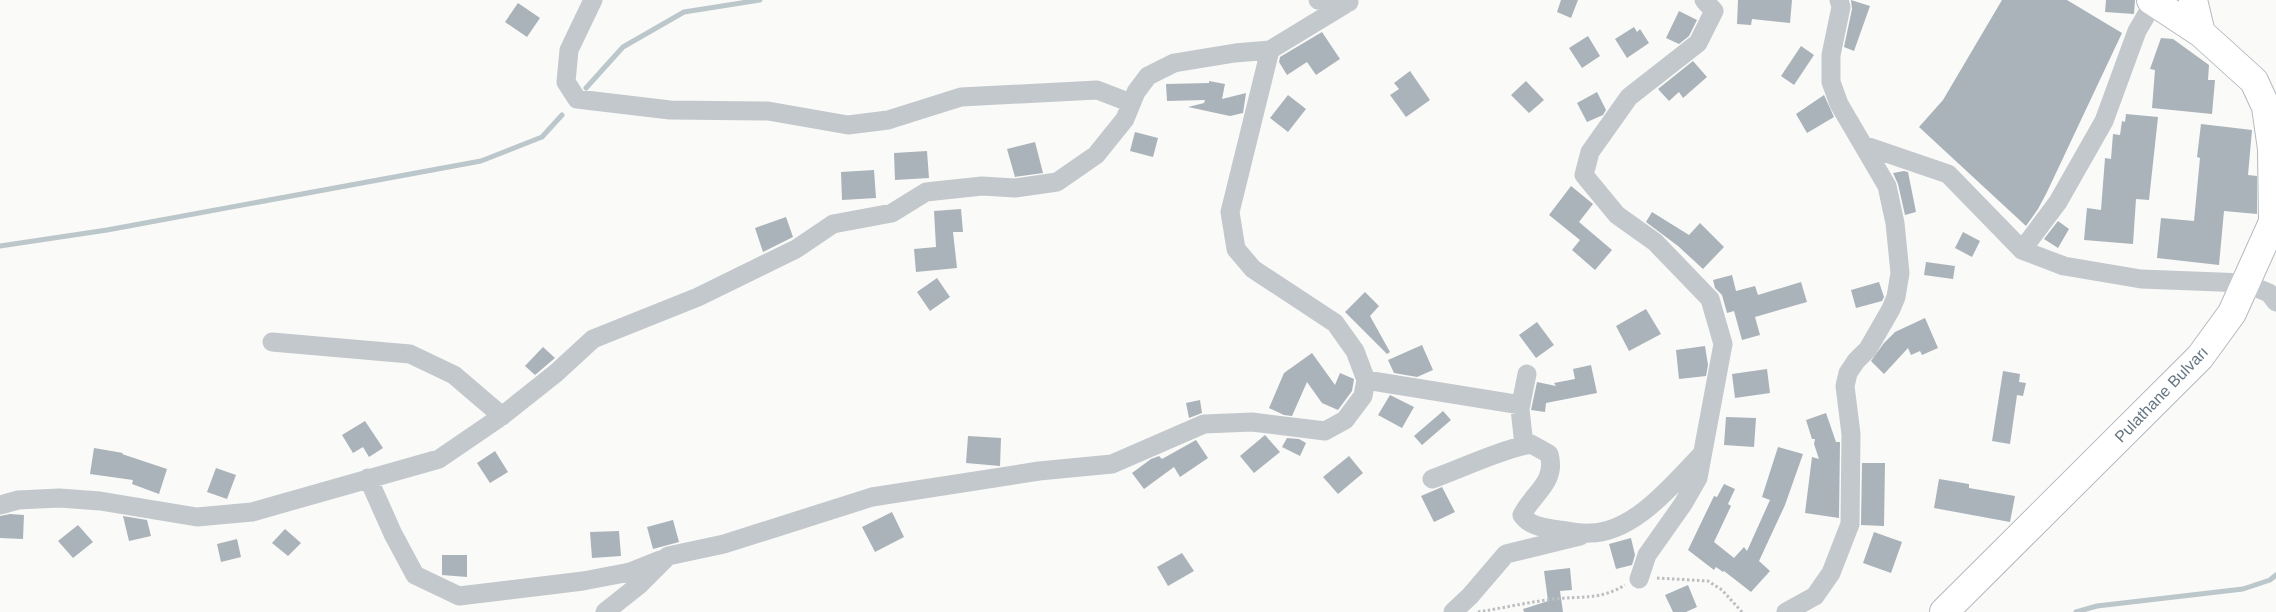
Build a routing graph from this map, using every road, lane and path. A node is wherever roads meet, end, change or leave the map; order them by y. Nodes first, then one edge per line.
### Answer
1 (593, 0) edge
2 (1318, 0) edge
3 (1839, 0) edge
4 (2192, 0) edge
5 (1352, 1) edge
6 (2152, 1) edge
7 (1711, 4) edge
8 (2201, 33) junction
9 (1270, 50) junction
10 (1131, 103) junction
11 (2266, 107) junction
12 (1863, 145) junction
13 (2276, 148) edge
14 (2022, 250) junction
15 (2245, 283) junction
16 (2276, 302) edge
17 (272, 342) dead end
18 (1526, 374) dead end
19 (1366, 380) junction
20 (1521, 405) junction
21 (502, 416) junction
22 (1524, 446) junction
23 (1702, 454) junction
24 (368, 478) junction
25 (1432, 479) dead end
26 (0, 505) edge
27 (1591, 534) junction
28 (668, 556) junction
29 (1639, 579) junction
30 (604, 612) edge
31 (1453, 612) edge
32 (1477, 612) edge
33 (1742, 612) edge
34 (1786, 612) edge
35 (1944, 612) edge

1 - 10 street
2 - 5 street
3 - 12 street
4 - 8 street
5 - 9 street
6 - 8 street, Pulathane Bulvarı
6 - 14 street
7 - 23 street
8 - 11 street, Pulathane Bulvarı
9 - 10 street
9 - 19 street
10 - 21 street
11 - 13 street
11 - 15 street, Pulathane Bulvarı
12 - 14 street
12 - 34 street
14 - 15 street
15 - 16 street
15 - 35 street, Pulathane Bulvarı
17 - 21 street
18 - 20 street
19 - 20 street
19 - 28 street
20 - 22 street
21 - 24 street
22 - 25 street
22 - 27 street
23 - 27 street
23 - 29 street
24 - 26 street
24 - 28 street
27 - 31 street
28 - 30 street
29 - 32 path
29 - 33 path

